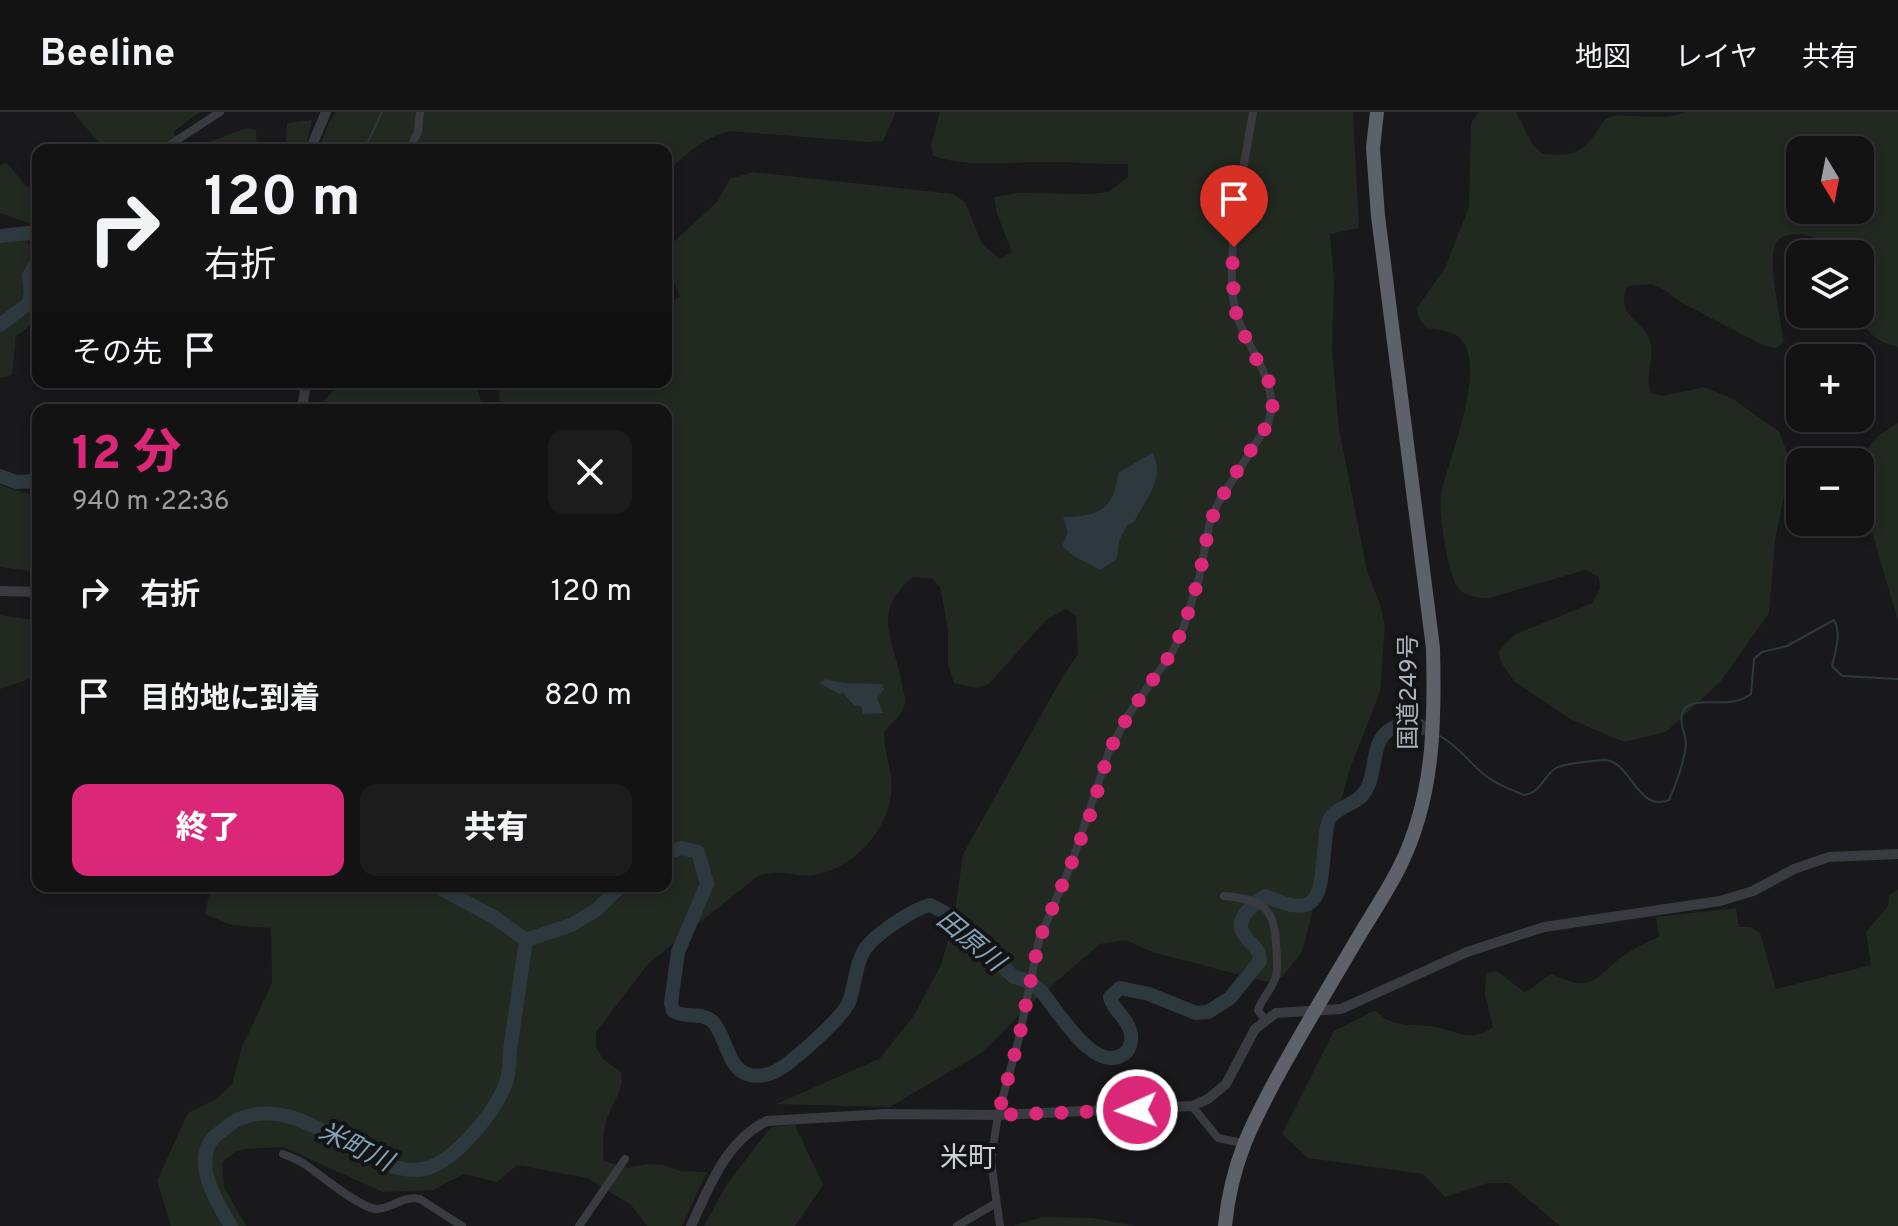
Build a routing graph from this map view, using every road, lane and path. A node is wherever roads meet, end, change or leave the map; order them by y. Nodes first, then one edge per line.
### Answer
1 (220, 112) edge
2 (326, 112) edge
3 (420, 112) edge
4 (1253, 112) edge
5 (1377, 112) edge
6 (171, 144) dead end
7 (313, 144) edge
8 (412, 144) edge
9 (0, 591) edge
10 (32, 592) edge
11 (1898, 854) edge
12 (1224, 896) dead end
13 (1314, 1011) junction
14 (1265, 1020) junction
15 (1192, 1106) junction
16 (998, 1115) junction
17 (1242, 1143) junction
18 (283, 1154) dead end
19 (625, 1159) dead end
20 (996, 1203) junction
21 (462, 1226) edge
22 (579, 1226) edge
23 (691, 1226) edge
24 (957, 1226) edge
25 (1000, 1226) edge
26 (1225, 1226) edge

1 - 6 street
2 - 7 street
3 - 8 street
4 - 16 street
5 - 13 highway, 国道249号
9 - 10 street
11 - 13 street
12 - 14 street
13 - 14 street
13 - 17 highway, 国道249号
14 - 15 street
15 - 16 street
15 - 17 street
16 - 20 street
16 - 23 street
17 - 26 highway, 国道249号
18 - 21 street
19 - 22 street
20 - 24 street
20 - 25 street

